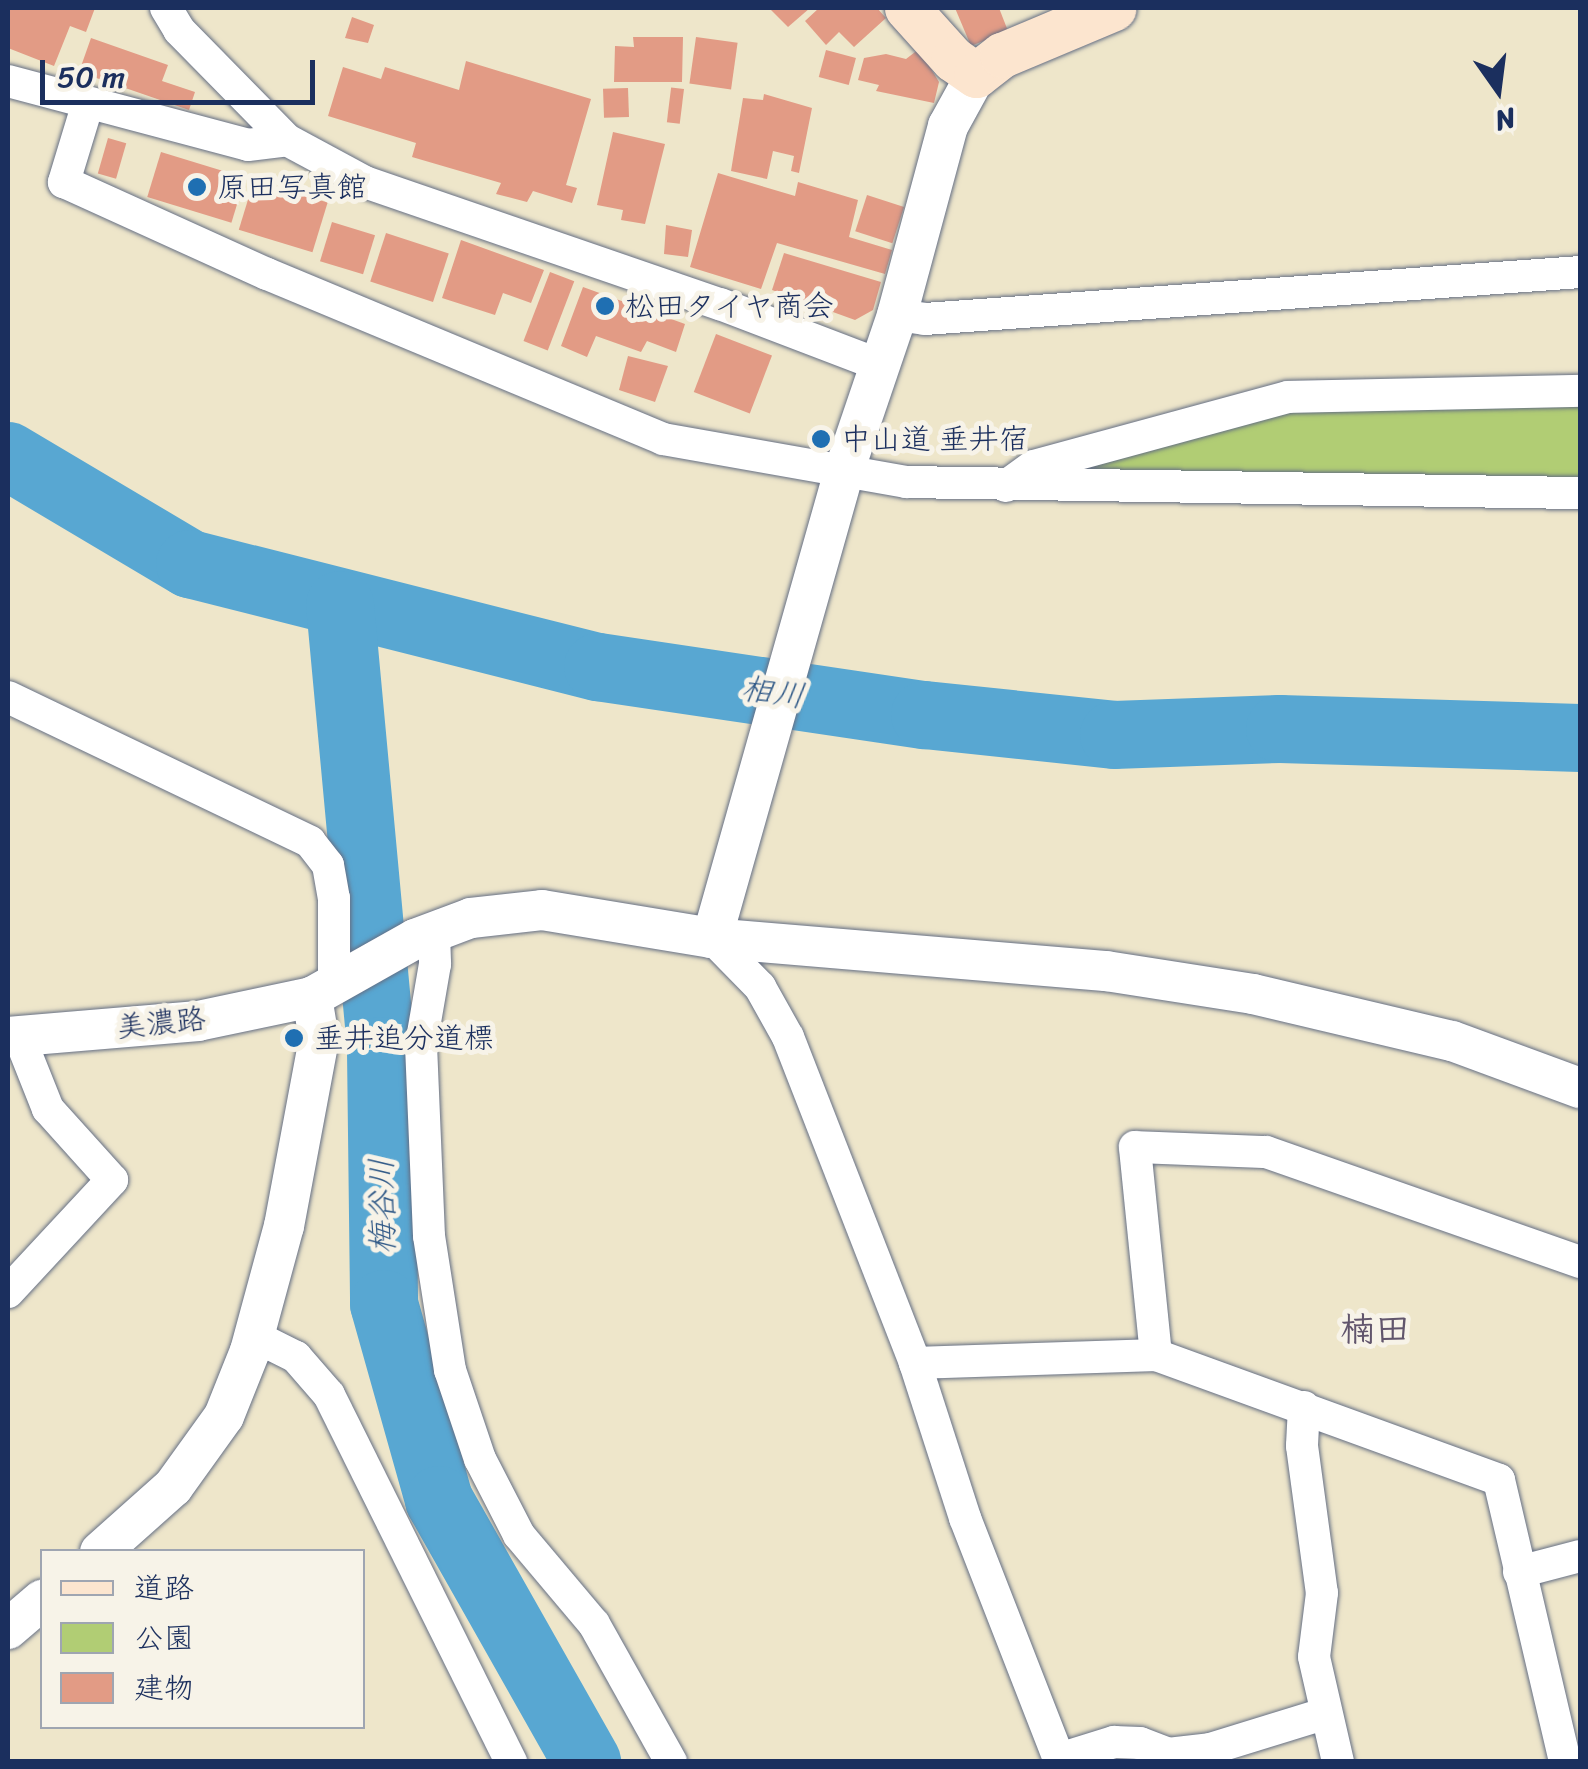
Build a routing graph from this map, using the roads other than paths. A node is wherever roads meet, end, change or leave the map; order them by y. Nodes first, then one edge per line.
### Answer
1 (166, 8) edge
2 (906, 8) edge
3 (1114, 8) edge
4 (976, 75) junction
5 (8, 81) edge
6 (88, 103) junction
7 (288, 140) junction
8 (1580, 272) edge
9 (896, 315) junction
10 (880, 365) junction
11 (1580, 391) edge
12 (840, 483) junction
13 (1006, 486) junction
14 (1580, 493) edge
15 (8, 697) edge
16 (424, 936) junction
17 (712, 938) junction
18 (330, 989) junction
19 (13, 1037) edge
20 (1580, 1088) edge
21 (1580, 1262) edge
22 (8, 1292) edge
23 (254, 1336) junction
24 (1156, 1355) junction
25 (915, 1363) junction
26 (1304, 1406) junction
27 (103, 1549) edge
28 (1580, 1556) edge
29 (1519, 1572) junction
30 (40, 1602) edge
31 (8, 1629) edge
32 (1324, 1714) junction
33 (1059, 1760) edge
34 (511, 1762) edge
35 (670, 1762) edge
36 (1338, 1762) edge
37 (1565, 1762) edge

1 - 7 street
2 - 4 main road
3 - 4 main road
4 - 9 street
5 - 6 street
6 - 7 street
6 - 12 street
7 - 10 street
8 - 9 street
9 - 10 street
10 - 12 street
11 - 13 street
12 - 13 street
12 - 17 street
13 - 14 street
15 - 18 street
16 - 17 street, 美濃路
16 - 18 street, 美濃路
16 - 35 street
17 - 20 street, 美濃路
17 - 25 street
18 - 19 street, 美濃路
18 - 23 street
19 - 22 street
21 - 24 street
23 - 27 street
23 - 34 street
24 - 25 street
24 - 26 street
25 - 33 street
26 - 29 street
26 - 32 street
28 - 29 street
29 - 37 street
30 - 31 street
32 - 33 street
32 - 36 street

